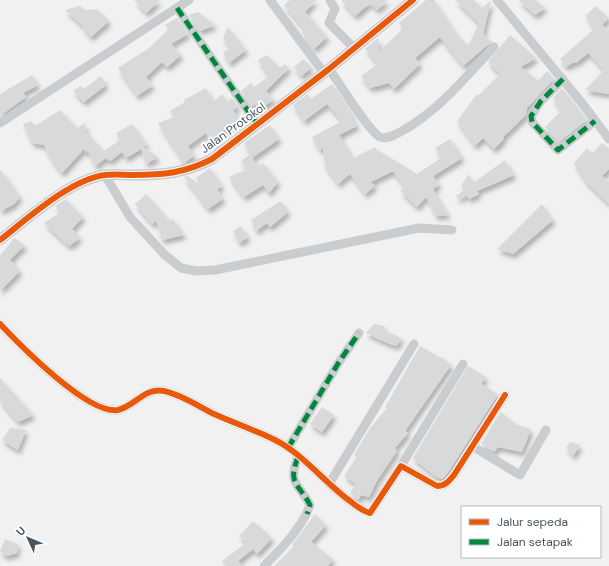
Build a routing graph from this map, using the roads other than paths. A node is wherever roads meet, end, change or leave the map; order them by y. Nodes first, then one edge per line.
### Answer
1 (189, 0) edge
2 (270, 0) edge
3 (330, 0) edge
4 (413, 0) edge
5 (497, 0) edge
6 (177, 8) junction
7 (494, 47) dead end
8 (354, 48) junction
9 (326, 71) junction
10 (562, 79) junction
11 (595, 121) junction
12 (0, 122) edge
13 (257, 124) junction
14 (605, 126) edge
15 (609, 139) edge
16 (104, 175) junction
17 (452, 230) dead end
18 (0, 240) edge
19 (0, 324) edge
20 (359, 332) dead end
21 (414, 344) dead end
22 (463, 364) dead end
23 (505, 395) dead end
24 (546, 430) dead end
25 (472, 446) junction
26 (288, 448) junction
27 (298, 457) junction
28 (401, 466) junction
29 (329, 484) junction
30 (264, 566) edge

1 - 6 street
2 - 9 street
3 - 8 street
4 - 8 street, Jalan Protokol
5 - 10 street
6 - 12 street
6 - 13 street
7 - 9 street
8 - 9 street, Jalan Protokol
9 - 13 street, Jalan Protokol
10 - 11 street
10 - 11 street
11 - 14 street
13 - 16 street, Jalan Protokol
14 - 15 street
16 - 17 street
16 - 18 street, Jalan Protokol
19 - 26 street
20 - 26 street
21 - 29 street
22 - 28 street
23 - 25 street
24 - 25 street
25 - 28 street
26 - 27 street
27 - 29 street
27 - 30 street
28 - 29 street

